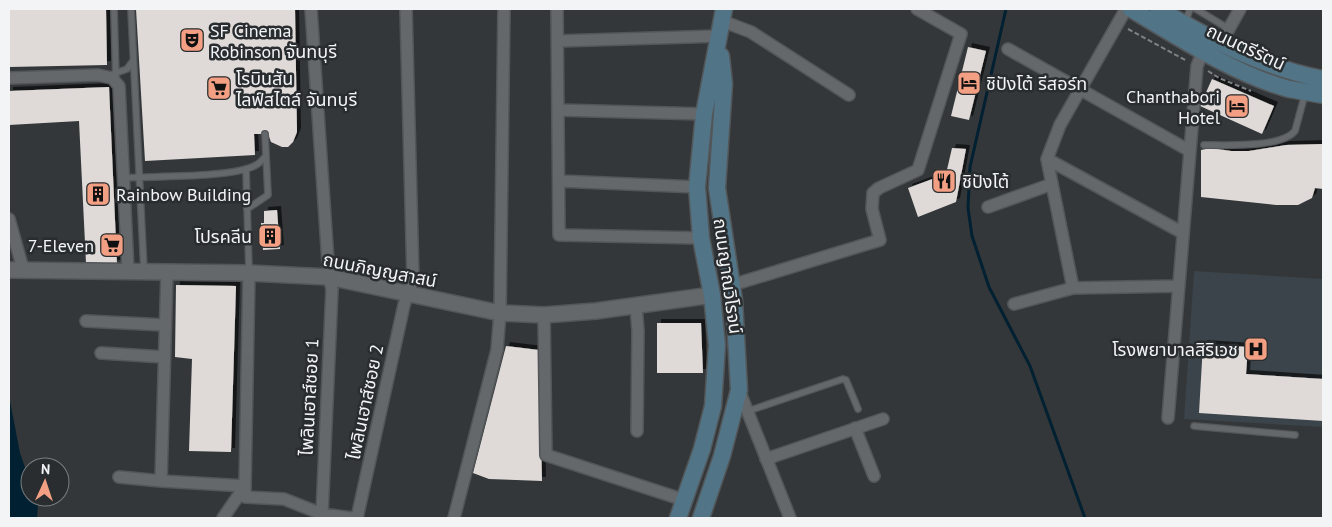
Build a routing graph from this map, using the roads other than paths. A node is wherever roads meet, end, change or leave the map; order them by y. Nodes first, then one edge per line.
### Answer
1 (114, 9) edge
2 (131, 9) edge
3 (311, 9) edge
4 (406, 9) edge
5 (504, 9) edge
6 (557, 9) edge
7 (917, 9) edge
8 (1126, 9) edge
9 (1130, 9) edge
10 (1158, 9) edge
11 (1196, 9) edge
12 (1240, 9) edge
13 (1187, 17) edge
14 (722, 22) edge
15 (1225, 36) junction
16 (558, 41) junction
17 (1008, 49) dead end
18 (1203, 51) junction
19 (133, 61) junction
20 (9, 78) edge
21 (116, 78) junction
22 (1323, 79) edge
23 (1081, 89) junction
24 (1306, 92) junction
25 (1323, 95) edge
26 (849, 96) dead end
27 (558, 110) junction
28 (704, 114) junction
29 (265, 134) dead end
30 (1204, 145) dead end
31 (1190, 151) junction
32 (265, 157) junction
33 (1047, 159) junction
34 (246, 169) junction
35 (139, 177) junction
36 (124, 178) junction
37 (559, 180) junction
38 (1052, 184) junction
39 (697, 187) junction
40 (988, 206) dead end
41 (247, 209) junction
42 (9, 219) edge
43 (1183, 233) junction
44 (701, 238) junction
45 (16, 269) edge
46 (128, 271) junction
47 (144, 271) junction
48 (167, 272) junction
49 (249, 273) junction
50 (329, 277) junction
51 (732, 285) junction
52 (1179, 286) junction
53 (1073, 288) junction
54 (408, 294) junction
55 (712, 295) junction
56 (1014, 304) dead end
57 (636, 306) junction
58 (500, 313) junction
59 (544, 315) junction
60 (86, 321) dead end
61 (164, 324) junction
62 (101, 353) dead end
63 (164, 357) junction
64 (739, 390) junction
65 (858, 409) dead end
66 (748, 411) junction
67 (1168, 418) dead end
68 (883, 419) dead end
69 (1194, 426) dead end
70 (855, 428) junction
71 (637, 431) dead end
72 (1295, 435) dead end
73 (766, 459) junction
74 (874, 476) dead end
75 (119, 477) dead end
76 (161, 481) junction
77 (244, 486) junction
78 (684, 500) junction
79 (320, 516) edge
80 (223, 518) edge
81 (352, 518) edge
82 (357, 518) edge
83 (454, 518) edge
84 (678, 518) edge
85 (701, 518) edge
86 (790, 518) edge

1 - 21 lane
2 - 19 lane
3 - 50 street, ไพลินเฮาส์ซอย 1
4 - 54 street, ไพลินเฮาส์ซอย 2
5 - 58 street
6 - 16 street
7 - 51 street
8 - 23 street
9 - 18 main road, ถนนตรีรัตน์
10 - 13 main road, ถนนตรีรัตน์
11 - 15 lane
12 - 15 street
13 - 15 main road, ถนนตรีรัตน์
14 - 16 street
14 - 26 street
14 - 28 main road, ถนนญาณวิโรจน์
14 - 51 main road, ถนนญาณวิโรจน์
15 - 22 main road, ถนนตรีรัตน์
16 - 27 street
17 - 23 street
18 - 24 main road, ถนนตรีรัตน์
18 - 31 street
19 - 21 lane
19 - 35 lane
20 - 21 street
21 - 36 street
23 - 31 street
23 - 33 street
24 - 25 main road, ถนนตรีรัตน์
24 - 30 lane
27 - 28 street
27 - 37 street
28 - 39 main road, ถนนญาณวิโรจน์
29 - 32 lane
31 - 43 street
32 - 34 lane
32 - 41 lane
33 - 38 street
33 - 43 street
34 - 35 lane
34 - 41 lane
35 - 36 lane
35 - 47 lane
36 - 46 street
37 - 39 street
37 - 44 street
38 - 40 street
38 - 53 street
39 - 44 main road, ถนนญาณวิโรจน์
41 - 49 lane
42 - 45 street
43 - 52 street
44 - 55 main road, ถนนญาณวิโรจน์
45 - 46 street, ถนนภิญญสาสน์
46 - 47 street, ถนนภิญญสาสน์
47 - 48 street, ถนนภิญญสาสน์
48 - 49 street, ถนนภิญญสาสน์
48 - 61 street
49 - 50 street, ถนนภิญญสาสน์
49 - 77 street
50 - 54 street, ถนนภิญญสาสน์
50 - 79 street, ไพลินเฮาส์ซอย 1
51 - 55 main road
51 - 64 main road, ถนนญาณวิโรจน์
52 - 53 street
52 - 67 street
53 - 56 street
54 - 58 street, ถนนภิญญสาสน์
54 - 82 street, ไพลินเฮาส์ซอย 2
55 - 57 street, ถนนภิญญสาสน์
55 - 78 main road, ถนนญาณวิโรจน์
57 - 59 street, ถนนภิญญสาสน์
57 - 71 street
58 - 59 street, ถนนภิญญสาสน์
58 - 83 street
59 - 78 street
60 - 61 street
61 - 63 street
62 - 63 street
63 - 76 street
64 - 66 street
64 - 85 main road, ถนนญาณวิโรจน์
65 - 66 lane
66 - 73 street
68 - 70 street
69 - 72 lane
70 - 73 street
70 - 74 street
73 - 86 street
75 - 76 street
76 - 77 street
77 - 79 street
77 - 80 street
78 - 84 main road, ถนนญาณวิโรจน์
79 - 81 street

